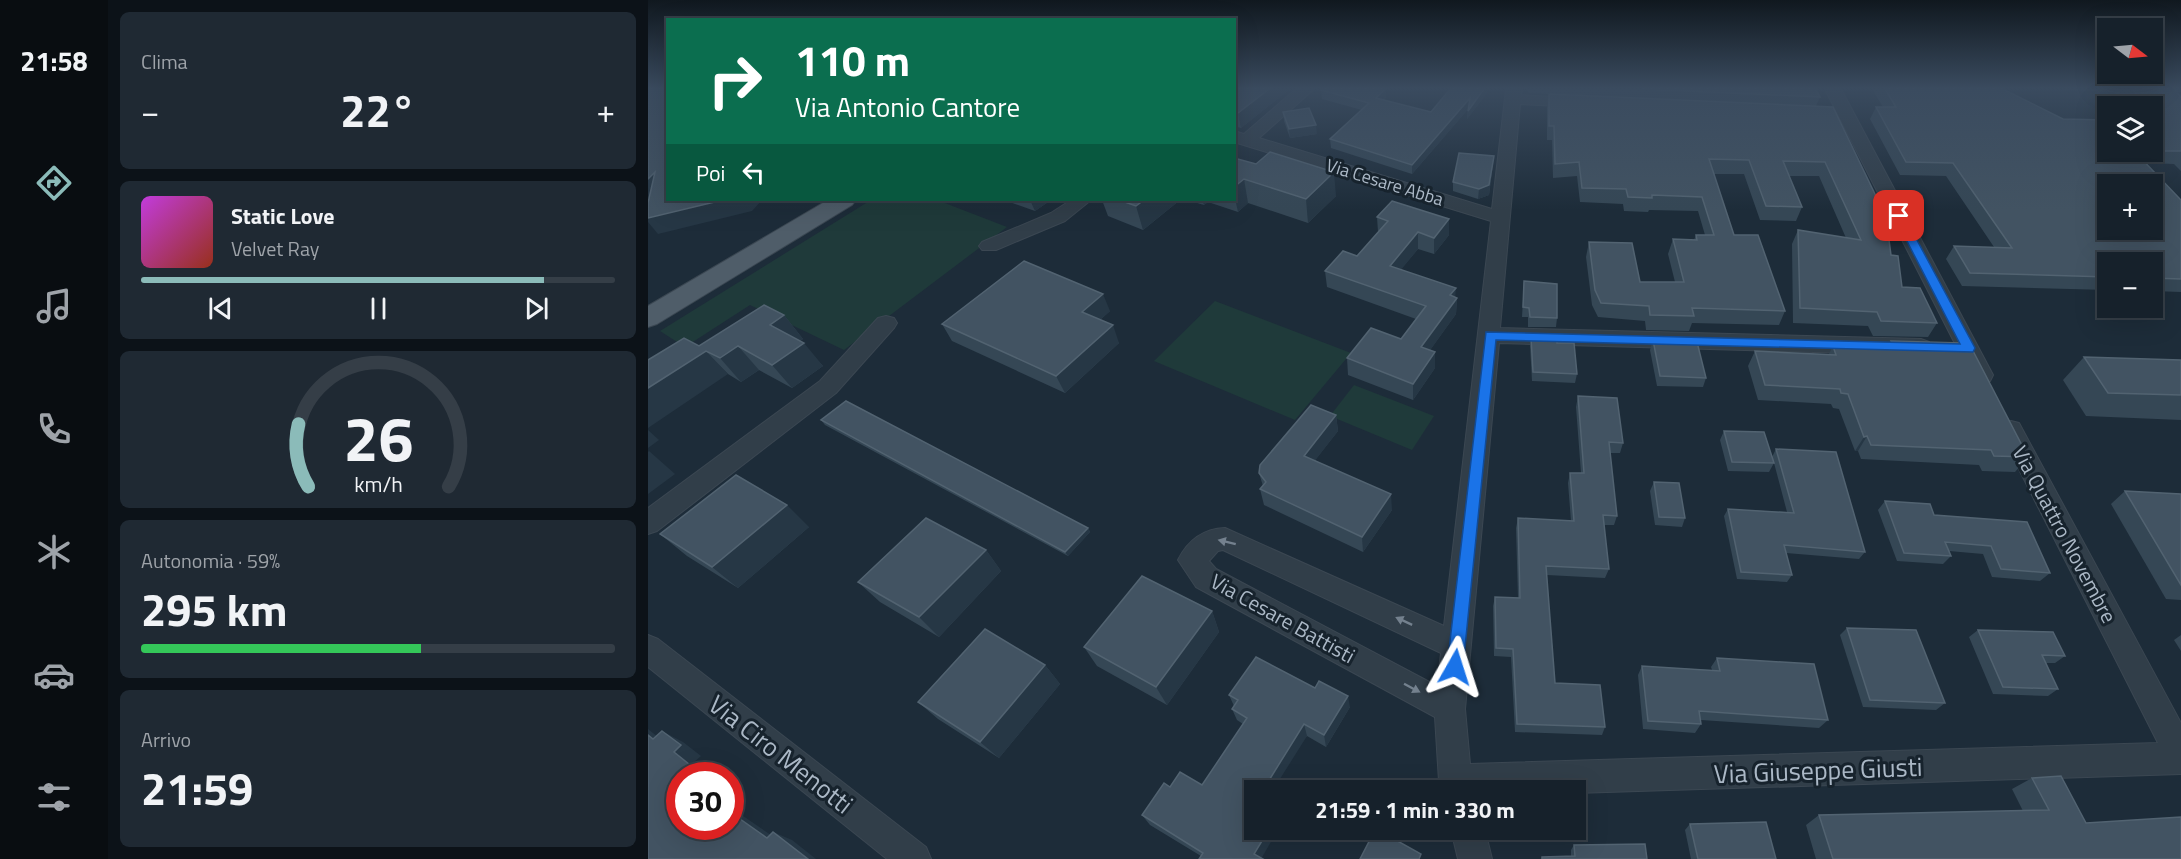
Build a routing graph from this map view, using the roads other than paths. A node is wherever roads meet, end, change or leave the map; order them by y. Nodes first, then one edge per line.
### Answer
1 (1510, 129) edge
2 (1843, 129) edge
3 (1241, 138) edge
4 (842, 201) edge
5 (1081, 201) edge
6 (1501, 218) junction
7 (989, 246) dead end
8 (653, 312) edge
9 (886, 323) dead end
10 (1490, 335) junction
11 (1968, 348) junction
12 (648, 523) edge
13 (1457, 646) junction
14 (648, 649) edge
15 (1450, 709) junction
16 (2181, 757) edge
17 (1456, 780) edge
18 (1586, 781) edge
19 (1470, 840) edge
20 (914, 859) edge
21 (1475, 859) edge

1 - 6 street
2 - 11 street, Via Quattro Novembre
3 - 6 street, Via Cesare Abba
4 - 8 main road
5 - 7 street
6 - 10 street
9 - 12 street
10 - 11 street
10 - 13 street
11 - 16 street, Via Quattro Novembre
13 - 15 street
13 -> 15 street, Via Cesare Battisti
14 - 20 street, Via Ciro Menotti
15 - 17 street
16 - 18 street, Via Giuseppe Giusti
19 - 21 street

